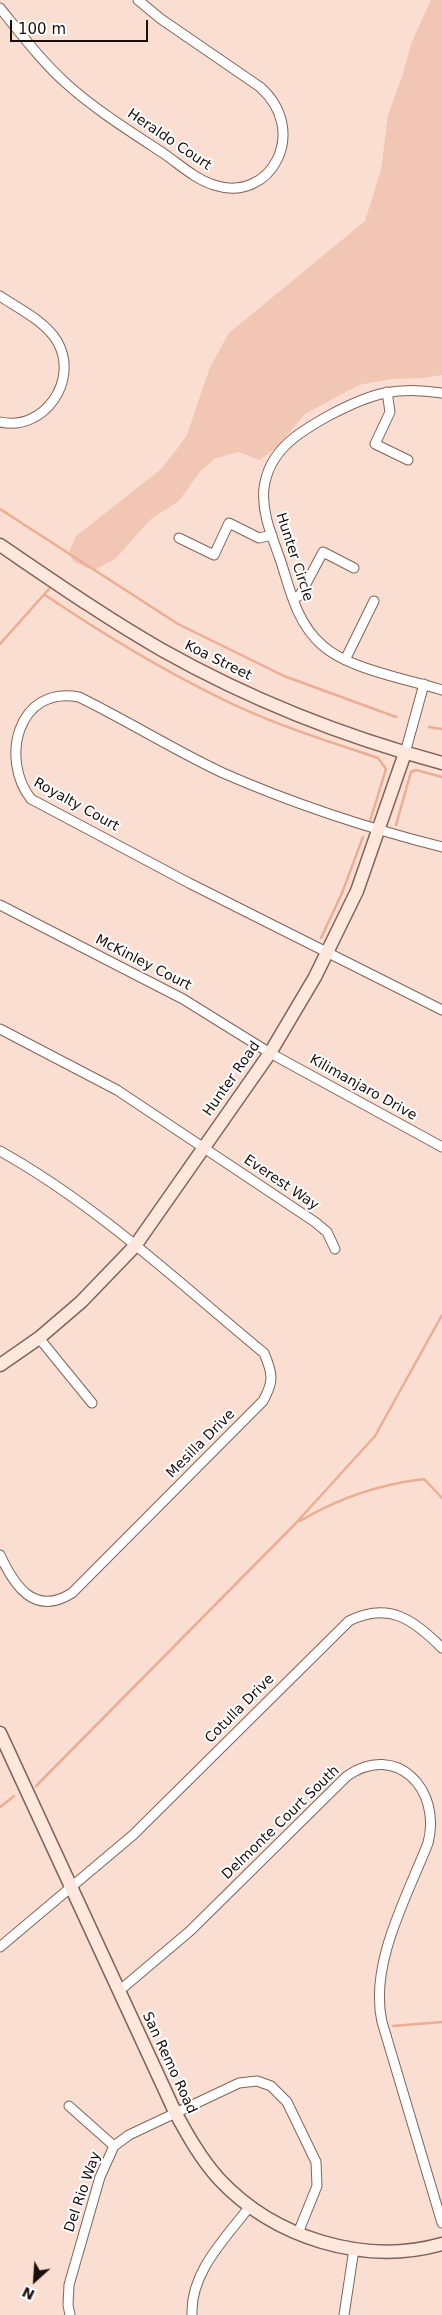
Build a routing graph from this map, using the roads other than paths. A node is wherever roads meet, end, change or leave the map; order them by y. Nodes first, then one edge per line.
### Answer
1 (138, 0) edge
2 (0, 8) edge
3 (0, 296) edge
4 (387, 392) junction
5 (442, 393) edge
6 (0, 422) edge
7 (408, 460) dead end
8 (272, 535) junction
9 (178, 538) dead end
10 (0, 545) edge
11 (354, 568) dead end
12 (293, 599) junction
13 (374, 601) dead end
14 (345, 660) junction
15 (424, 684) junction
16 (442, 690) edge
17 (405, 752) junction
18 (442, 763) edge
19 (379, 831) junction
20 (442, 847) edge
21 (0, 906) edge
22 (328, 952) junction
23 (442, 1010) edge
24 (0, 1028) edge
25 (270, 1053) junction
26 (204, 1147) junction
27 (442, 1147) edge
28 (0, 1151) edge
29 (135, 1246) junction
30 (335, 1249) dead end
31 (39, 1338) junction
32 (0, 1365) edge
33 (92, 1403) dead end
34 (0, 1555) edge
35 (442, 1648) edge
36 (0, 1734) edge
37 (72, 1888) junction
38 (0, 1947) edge
39 (119, 1991) junction
40 (69, 2106) dead end
41 (175, 2112) junction
42 (114, 2146) junction
43 (250, 2206) junction
44 (442, 2223) edge
45 (298, 2233) junction
46 (442, 2244) edge
47 (354, 2249) junction
48 (70, 2315) edge
49 (192, 2315) edge
50 (344, 2315) edge

1 - 2 street, Heraldo Court
3 - 6 street
4 - 5 street, Hunter Circle
4 - 7 street
4 - 8 street, Hunter Circle
8 - 9 street
8 - 12 street, Hunter Circle
10 - 17 street, Koa Street
11 - 12 street
12 - 14 street, Hunter Circle
13 - 14 street
14 - 15 street, Hunter Circle
15 - 16 street, Hunter Circle
15 - 17 street
17 - 18 street, Koa Street
17 - 19 street, Hunter Road
19 - 20 street, Royalty Court
19 - 22 street, Hunter Road
19 - 22 street, Royalty Court
21 - 25 street, McKinley Court
22 - 23 street, Royalty Court
22 - 25 street, Hunter Road
24 - 26 street
25 - 26 street, Hunter Road
25 - 27 street, Kilimanjaro Drive
26 - 29 street, Hunter Road
26 - 30 street, Everest Way
28 - 29 street, Mesilla Drive
29 - 31 street, Hunter Road
29 - 34 street, Mesilla Drive
31 - 32 street, Hunter Road
31 - 33 street
35 - 37 street, Cotulla Drive
36 - 37 street, San Remo Road
37 - 38 street, Cotulla Drive
37 - 39 street, San Remo Road
39 - 41 street, San Remo Road
39 - 44 street, Delmonte Court South
40 - 42 street
41 - 42 street, Del Rio Way
41 - 43 street, San Remo Road
41 - 45 street, Del Rio Way
42 - 48 street, Del Rio Way
43 - 45 street, San Remo Road
43 - 49 street
45 - 47 street, San Remo Road
46 - 47 street, San Remo Road
47 - 50 street

